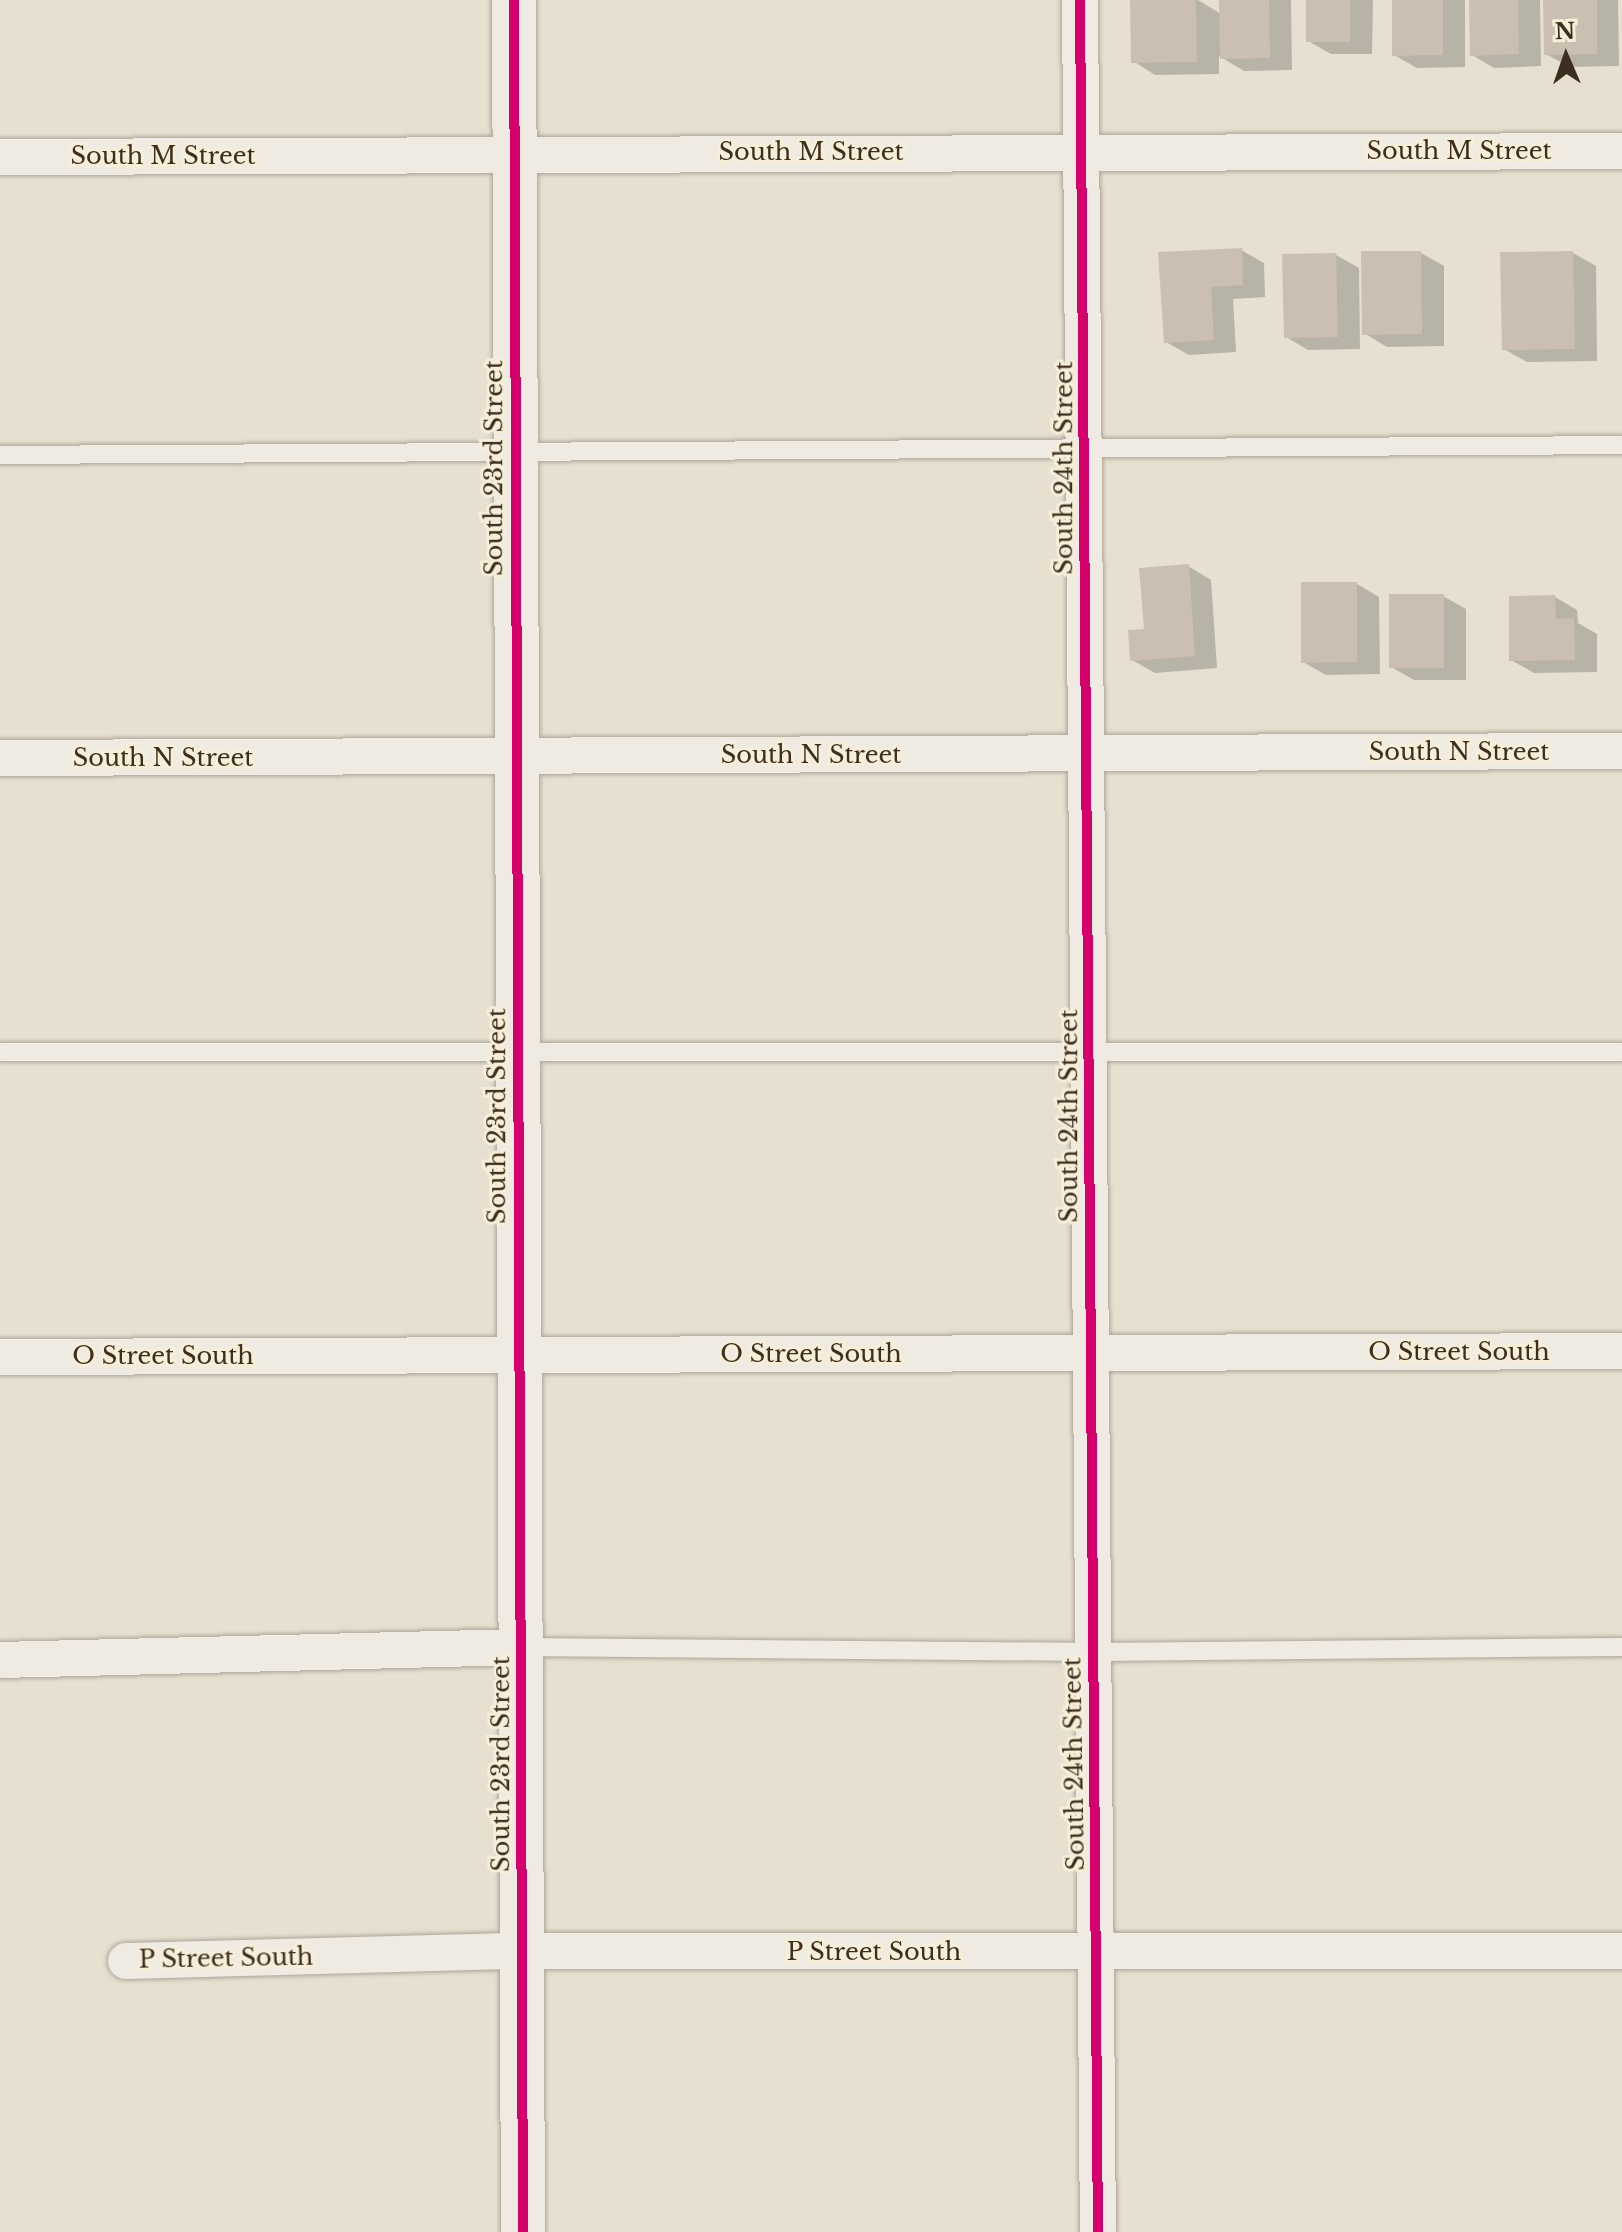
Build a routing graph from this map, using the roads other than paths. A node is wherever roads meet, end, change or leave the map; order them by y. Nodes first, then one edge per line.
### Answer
1 (514, 0) edge
2 (1080, 0) edge
3 (1081, 151) junction
4 (1622, 151) edge
5 (514, 154) junction
6 (0, 157) edge
7 (1622, 445) edge
8 (1084, 449) junction
9 (514, 454) junction
10 (0, 455) edge
11 (1622, 751) edge
12 (1086, 754) junction
13 (514, 756) junction
14 (0, 758) edge
15 (0, 1052) edge
16 (1089, 1052) junction
17 (1622, 1052) edge
18 (516, 1054) junction
19 (1622, 1351) edge
20 (1091, 1353) junction
21 (518, 1355) junction
22 (0, 1357) edge
23 (520, 1647) junction
24 (1622, 1647) edge
25 (1093, 1652) junction
26 (0, 1660) edge
27 (521, 1951) junction
28 (1622, 1951) edge
29 (1096, 1952) junction
30 (126, 1961) dead end
31 (523, 2232) edge
32 (1098, 2232) edge

1 - 5 street, South 23rd Street
2 - 3 street, South 24th Street
3 - 4 street, South M Street
3 - 5 street, South M Street
3 - 8 street, South 24th Street
5 - 6 street, South M Street
5 - 9 street, South 23rd Street
7 - 8 lane
8 - 9 lane
8 - 12 street, South 24th Street
9 - 10 lane
9 - 13 street, South 23rd Street
11 - 12 street, South N Street
12 - 13 street, South N Street
12 - 16 street, South 24th Street
13 - 14 street, South N Street
13 - 18 street, South 23rd Street
15 - 18 lane
16 - 17 lane
16 - 18 lane
16 - 20 street, South 24th Street
18 - 21 street, South 23rd Street
19 - 20 street, O Street South
20 - 21 street, O Street South
20 - 25 street, South 24th Street
21 - 22 street, O Street South
21 - 23 street, South 23rd Street
23 - 25 lane
23 - 26 street
23 - 27 street, South 23rd Street
24 - 25 lane
25 - 29 street, South 24th Street
27 - 29 street, P Street South
27 - 30 street, P Street South
27 - 31 street, South 23rd Street
28 - 29 street, P Street South
29 - 32 street, South 24th Street

